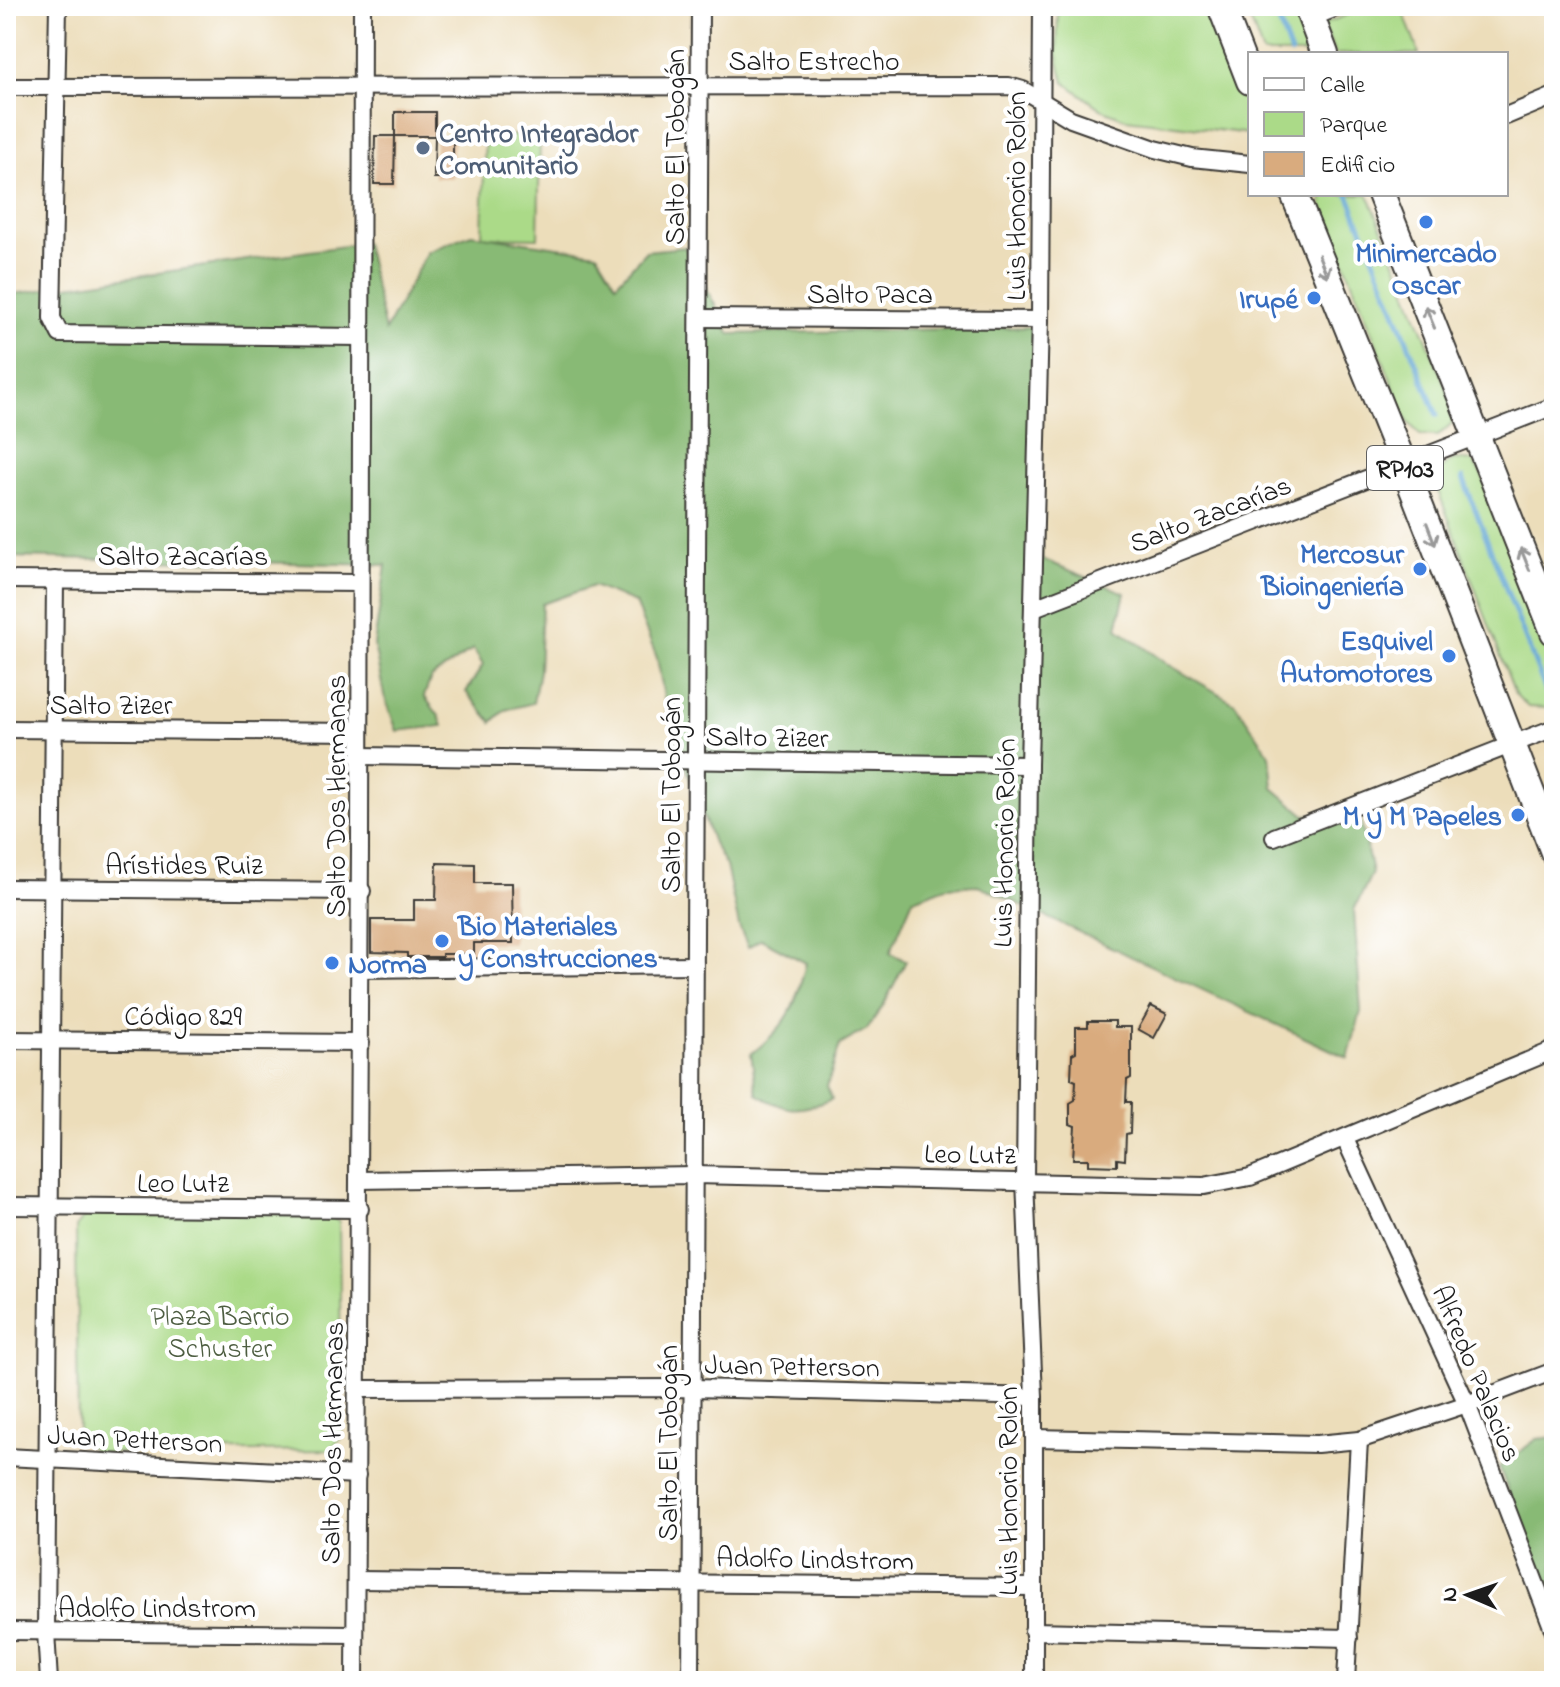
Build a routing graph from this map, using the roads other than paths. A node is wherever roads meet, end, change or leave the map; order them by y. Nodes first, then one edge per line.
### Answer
1 (58, 6) edge
2 (362, 6) edge
3 (700, 6) edge
4 (1042, 6) edge
5 (1221, 6) edge
6 (1341, 6) edge
7 (1309, 12) edge
8 (1324, 52) edge
9 (1248, 76) edge
10 (6, 87) edge
11 (57, 87) junction
12 (362, 87) junction
13 (700, 87) junction
14 (1554, 96) edge
15 (1041, 102) junction
16 (1508, 115) edge
17 (1248, 164) edge
18 (1295, 196) edge
19 (1382, 196) edge
20 (699, 318) junction
21 (1040, 320) junction
22 (361, 337) junction
23 (1554, 406) edge
24 (1477, 437) junction
25 (1404, 466) junction
26 (6, 580) edge
27 (55, 580) junction
28 (360, 583) junction
29 (1034, 608) junction
30 (1554, 632) edge
31 (1554, 728) edge
32 (6, 729) edge
33 (54, 730) junction
34 (360, 732) junction
35 (1513, 744) junction
36 (360, 756) junction
37 (696, 761) junction
38 (1029, 765) junction
39 (1274, 837) dead end
40 (1554, 852) edge
41 (6, 888) edge
42 (52, 889) junction
43 (362, 891) junction
44 (695, 965) junction
45 (361, 969) junction
46 (6, 1040) edge
47 (51, 1040) junction
48 (361, 1043) junction
49 (1554, 1050) edge
50 (1345, 1139) junction
51 (694, 1175) junction
52 (359, 1180) junction
53 (1025, 1180) junction
54 (6, 1206) edge
55 (50, 1207) junction
56 (360, 1209) junction
57 (1554, 1371) edge
58 (693, 1388) junction
59 (358, 1389) junction
60 (1034, 1397) junction
61 (1467, 1404) junction
62 (1034, 1438) junction
63 (1359, 1440) junction
64 (6, 1457) edge
65 (48, 1460) junction
66 (357, 1475) junction
67 (356, 1580) junction
68 (692, 1582) junction
69 (1033, 1587) junction
70 (6, 1631) edge
71 (1033, 1631) junction
72 (46, 1632) junction
73 (1554, 1632) edge
74 (355, 1634) junction
75 (1349, 1638) junction
76 (49, 1681) edge
77 (355, 1681) edge
78 (691, 1681) edge
79 (1034, 1681) edge
80 (1346, 1681) edge

1 - 11 street
2 - 12 street, Salto Dos Hermanas
3 - 13 street, Salto El Tobogán
4 - 15 street, Luis Honorio Rolón
5 - 9 main road
6 - 7 street
7 - 8 main road
10 - 11 street, Salto Estrecho
11 - 12 street, Salto Estrecho
11 - 22 street
12 - 13 street, Salto Estrecho
12 - 22 street, Salto Dos Hermanas
13 - 15 street, Salto Estrecho
13 - 20 street, Salto El Tobogán
14 - 16 street
15 - 17 street, Salto Estrecho
15 - 21 street, Luis Honorio Rolón
18 -> 25 main road, RP103
24 -> 19 main road, RP103
20 - 21 street, Salto Paca
20 - 37 street, Salto El Tobogán
21 - 29 street, Luis Honorio Rolón
22 - 28 street, Salto Dos Hermanas
23 - 24 street, Salto Zacarías
24 - 25 street, Salto Zacarías
30 -> 24 main road, RP103
25 - 29 street, Salto Zacarías
25 -> 35 main road, RP103
26 - 27 street, Salto Zacarías
27 - 28 street, Salto Zacarías
27 - 33 street
28 - 34 street, Salto Dos Hermanas
29 - 38 street, Luis Honorio Rolón
31 - 35 street
32 - 33 street, Salto Zizer
33 - 34 street, Salto Zizer
33 - 42 street
34 - 36 street, Salto Dos Hermanas
35 - 39 street
35 - 40 main road, RP103
36 - 37 street, Salto Zizer
36 - 43 street, Salto Dos Hermanas
37 - 38 street, Salto Zizer
37 - 44 street, Salto El Tobogán
38 - 53 street, Luis Honorio Rolón
41 - 42 street, Arístides Ruiz
42 - 43 street, Arístides Ruiz
42 - 47 street
43 - 45 street, Salto Dos Hermanas
44 - 45 street
44 - 51 street, Salto El Tobogán
45 - 48 street, Salto Dos Hermanas
46 - 47 street, Código 829
47 - 48 street, Código 829
47 - 55 street
48 - 52 street, Salto Dos Hermanas
49 - 50 street, Leo Lutz
50 - 53 street, Leo Lutz
50 - 61 street, Alfredo Palacios
51 - 52 street, Leo Lutz
51 - 53 street, Leo Lutz
51 - 58 street, Salto El Tobogán
52 - 56 street, Salto Dos Hermanas
53 - 60 street, Luis Honorio Rolón
54 - 55 street, Leo Lutz
55 - 56 street, Leo Lutz
55 - 65 street
56 - 59 street, Salto Dos Hermanas
57 - 61 street
58 - 59 street, Juan Petterson
58 - 60 street, Juan Petterson
58 - 68 street, Salto El Tobogán
59 - 66 street, Salto Dos Hermanas
60 - 62 street, Luis Honorio Rolón
61 - 63 street
61 - 73 street, Alfredo Palacios
62 - 63 street
62 - 69 street, Luis Honorio Rolón
63 - 75 street
64 - 65 street, Juan Petterson
65 - 66 street, Juan Petterson
65 - 72 street
66 - 67 street, Salto Dos Hermanas
67 - 68 street, Adolfo Lindstrom
67 - 74 street, Salto Dos Hermanas
68 - 69 street, Adolfo Lindstrom
68 - 78 street, Salto El Tobogán
69 - 71 street, Luis Honorio Rolón
70 - 72 street, Adolfo Lindstrom
71 - 75 street
71 - 79 street, Luis Honorio Rolón
72 - 74 street, Adolfo Lindstrom
72 - 76 street
74 - 77 street, Salto Dos Hermanas
75 - 80 street

